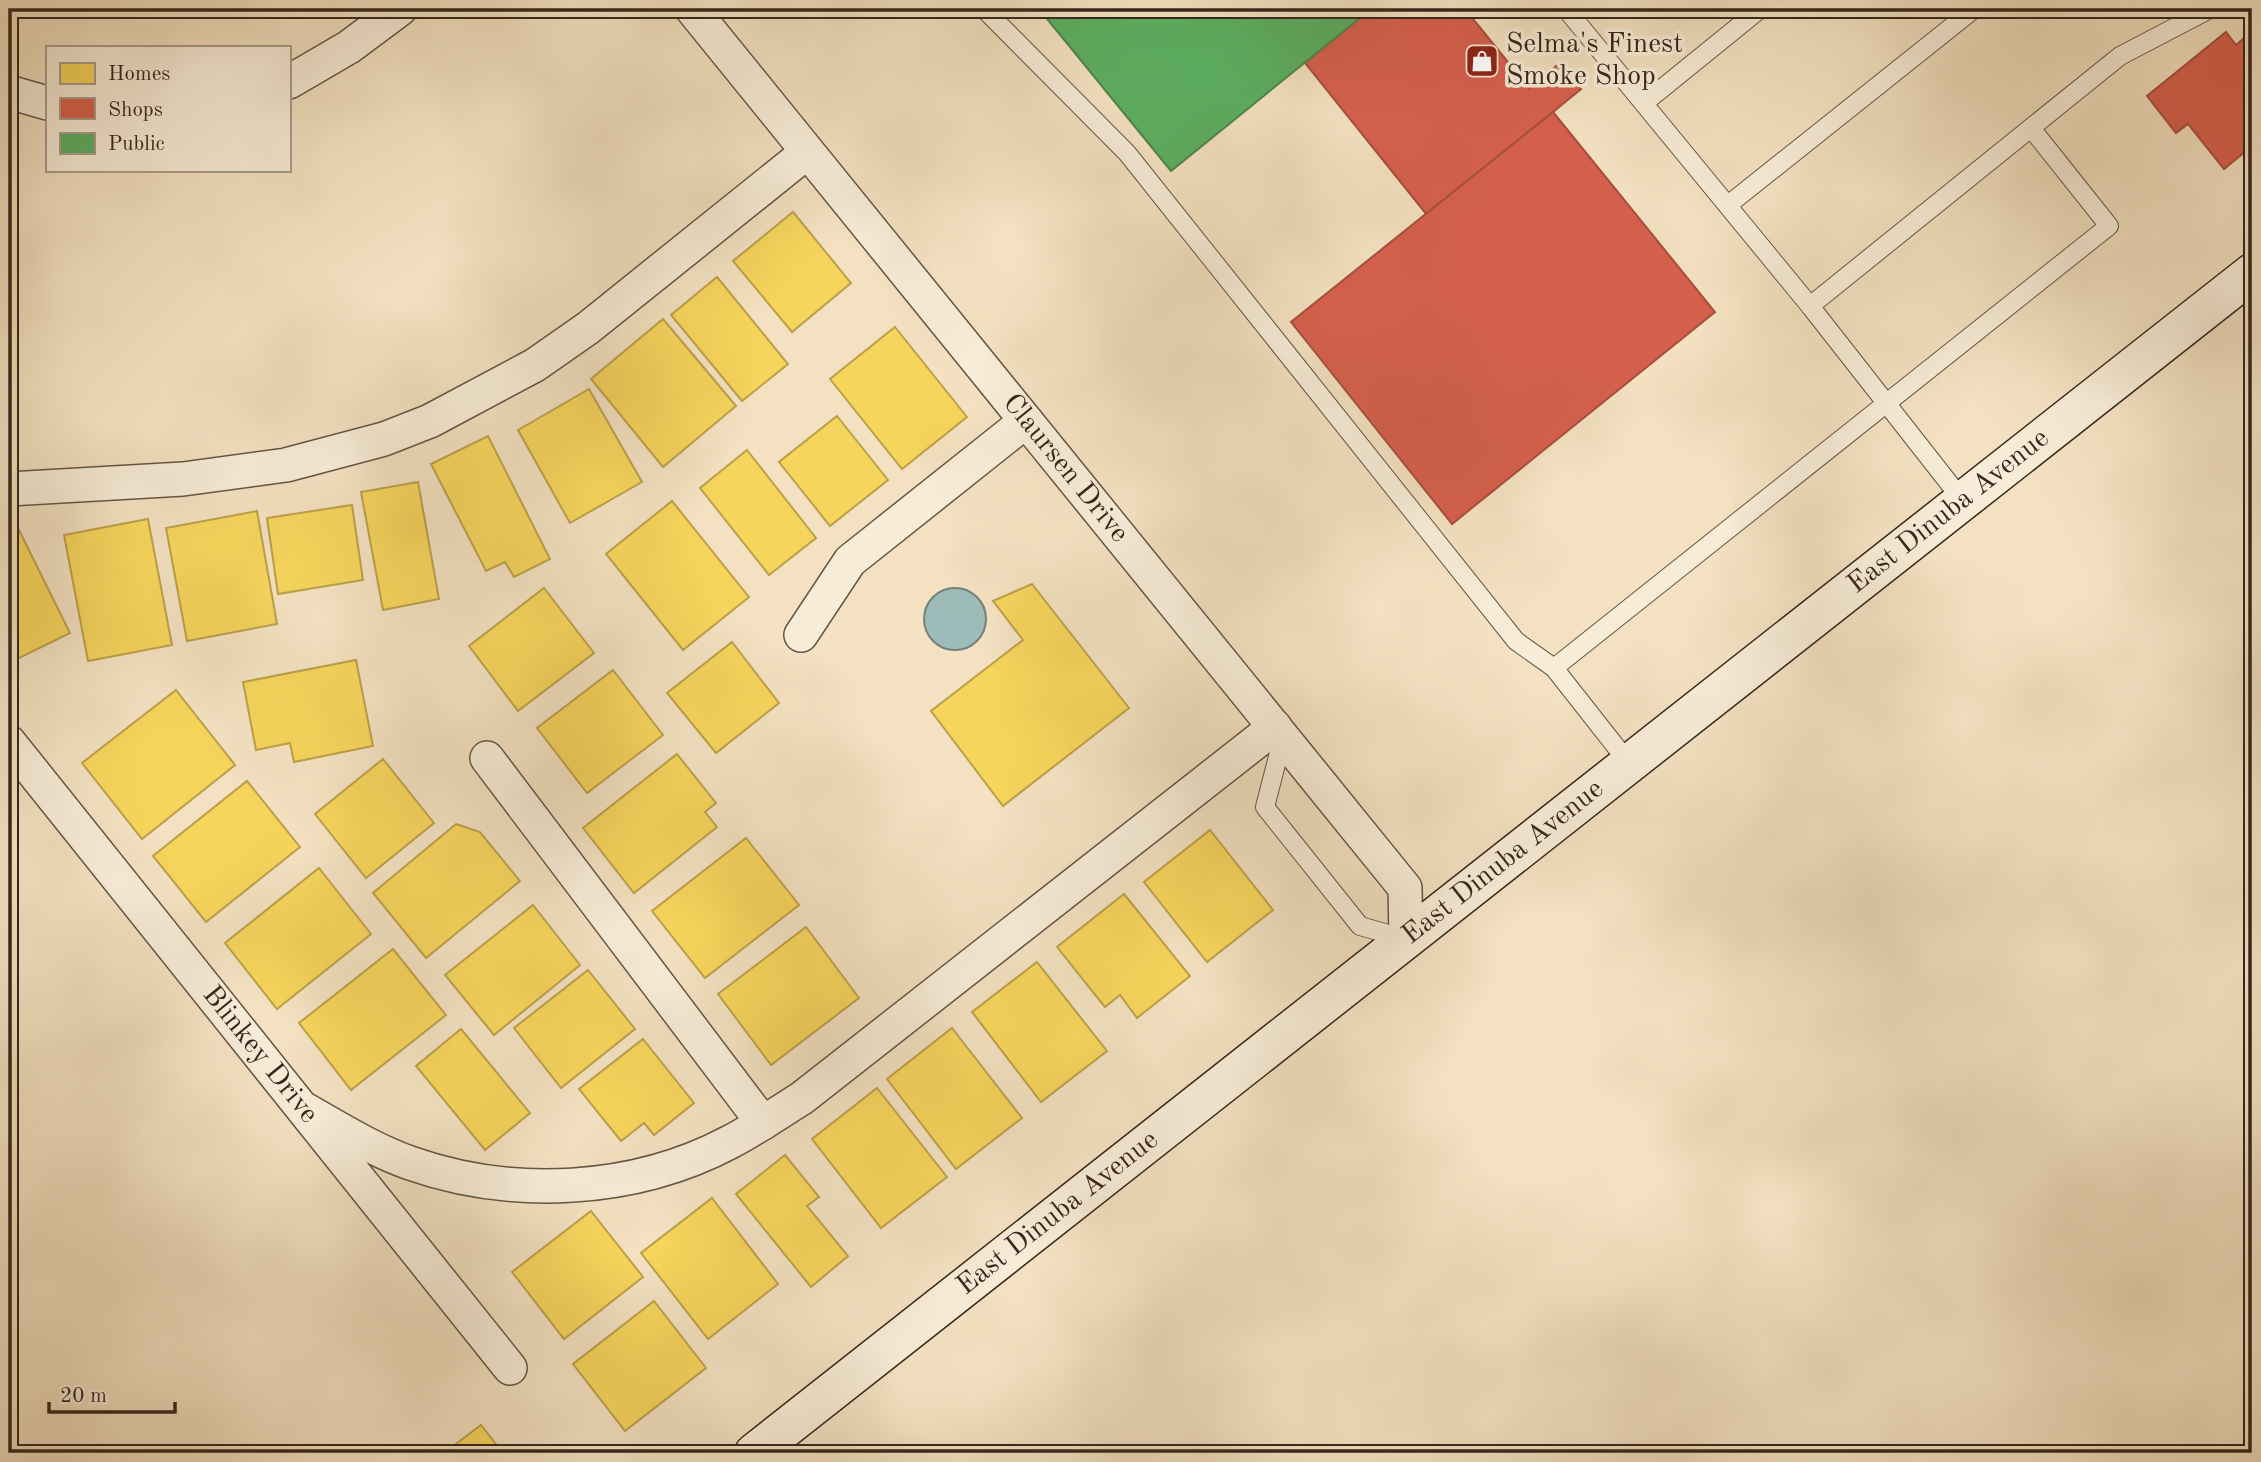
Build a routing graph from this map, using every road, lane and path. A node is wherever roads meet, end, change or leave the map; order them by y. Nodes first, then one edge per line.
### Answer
1 (400, 9) edge
2 (692, 9) edge
3 (984, 9) edge
4 (1566, 9) edge
5 (1760, 9) edge
6 (1974, 9) edge
7 (2210, 9) edge
8 (290, 81) edge
9 (9, 92) edge
10 (46, 103) edge
11 (1644, 103) junction
12 (2031, 128) junction
13 (806, 153) junction
14 (1728, 205) junction
15 (2252, 273) edge
16 (1810, 306) junction
17 (1886, 404) junction
18 (1027, 421) junction
19 (9, 489) edge
20 (1963, 501) junction
21 (801, 635) dead end
22 (1554, 668) junction
23 (1279, 732) junction
24 (9, 742) edge
25 (487, 758) dead end
26 (1628, 762) junction
27 (1406, 939) junction
28 (306, 1110) junction
29 (763, 1122) junction
30 (510, 1368) dead end
31 (754, 1453) edge

1 - 8 street
2 - 13 street, Claursen Drive
3 - 22 lane
4 - 11 lane
5 - 11 lane
6 - 14 lane
7 - 12 lane
9 - 10 street
11 - 14 lane
12 - 16 lane
12 - 17 lane
13 - 18 street, Claursen Drive
13 - 19 street
14 - 16 lane
15 - 20 street, East Dinuba Avenue
16 - 17 lane
17 - 20 lane
17 - 22 lane
18 - 21 street
18 - 23 street, Claursen Drive
20 - 26 street, East Dinuba Avenue
22 - 26 lane
23 - 27 street, Claursen Drive
23 - 27 lane
23 - 29 street
24 - 28 street, Blinkey Drive
25 - 29 street
26 - 27 street, East Dinuba Avenue
27 - 31 street, East Dinuba Avenue
28 - 29 street
28 - 30 street, Blinkey Drive

